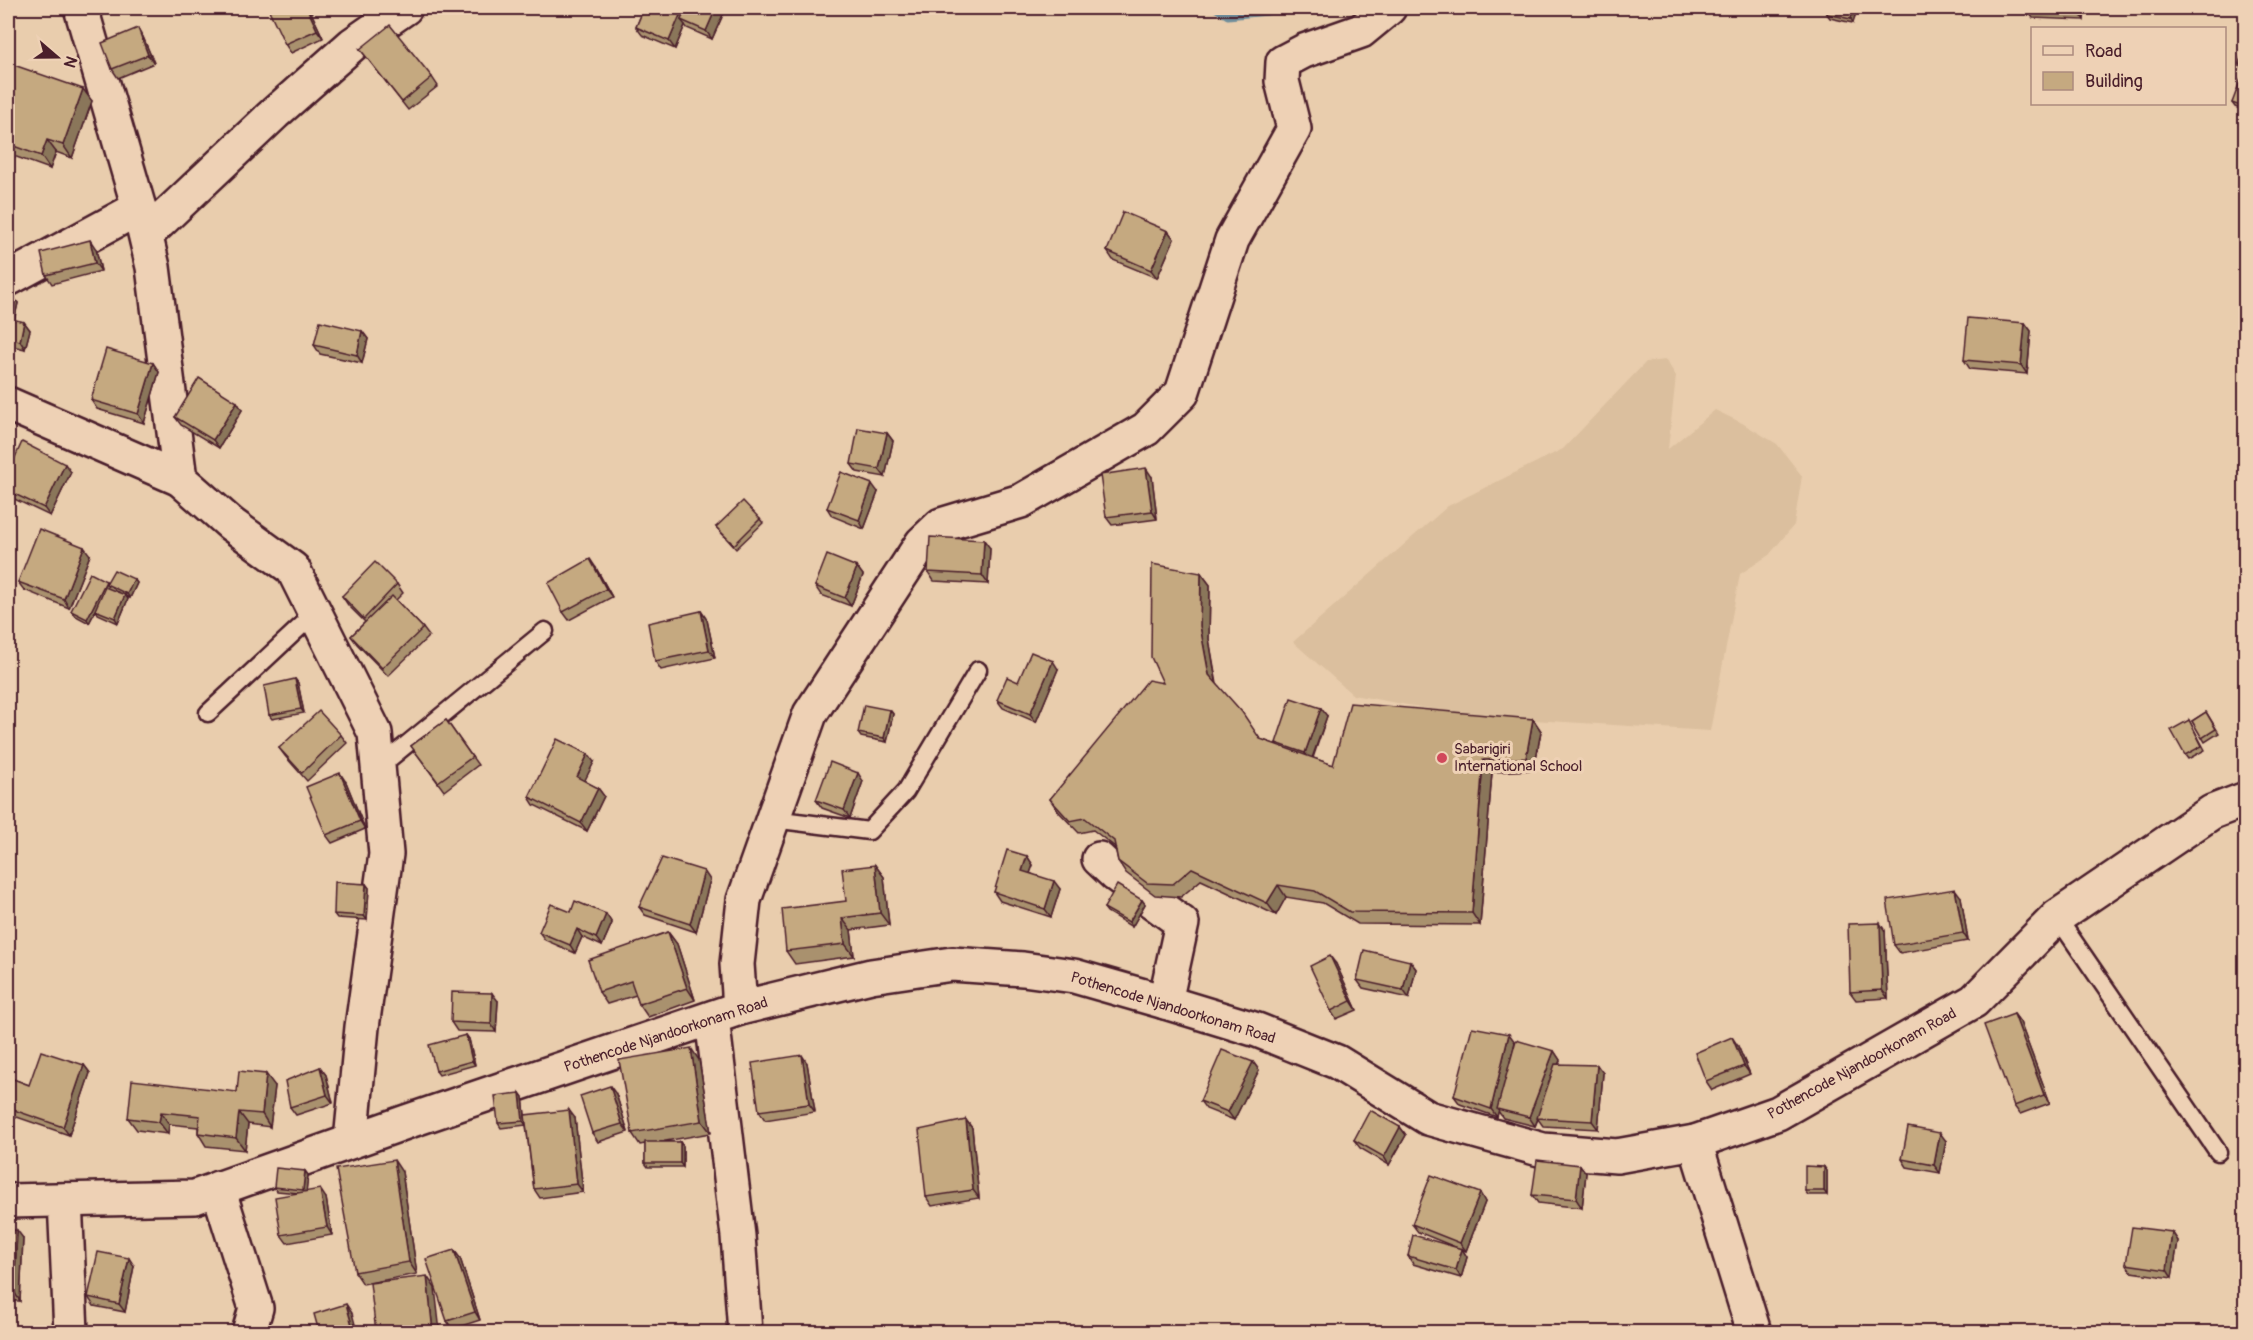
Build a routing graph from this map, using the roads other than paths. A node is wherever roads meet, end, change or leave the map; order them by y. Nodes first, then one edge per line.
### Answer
1 (81, 8) edge
2 (405, 8) edge
3 (1389, 8) edge
4 (142, 221) junction
5 (8, 279) edge
6 (8, 404) edge
7 (180, 479) junction
8 (315, 613) junction
9 (544, 632) dead end
10 (978, 670) dead end
11 (208, 713) dead end
12 (378, 768) junction
13 (2246, 799) edge
14 (773, 819) junction
15 (1099, 859) dead end
16 (2057, 917) junction
17 (1165, 1002) junction
18 (726, 1013) junction
19 (351, 1141) junction
20 (1695, 1142) junction
21 (2218, 1152) dead end
22 (218, 1188) junction
23 (65, 1200) junction
24 (8, 1201) edge
25 (71, 1332) edge
26 (249, 1332) edge
27 (745, 1332) edge
28 (1754, 1332) edge

1 - 4 street
2 - 4 street
3 - 14 street
4 - 5 street
4 - 7 street
6 - 7 street
7 - 8 street
8 - 11 lane
8 - 12 street
9 - 12 lane
10 - 14 lane
12 - 19 street
13 - 16 street, Pothencode Njandoorkonam Road
14 - 18 street
15 - 17 street
16 - 20 street, Pothencode Njandoorkonam Road
16 - 21 lane
17 - 18 street, Pothencode Njandoorkonam Road
17 - 20 street, Pothencode Njandoorkonam Road
18 - 19 street, Pothencode Njandoorkonam Road
18 - 27 street
19 - 22 street, Pothencode Njandoorkonam Road
20 - 28 street
22 - 23 street, Pothencode Njandoorkonam Road
22 - 26 street
23 - 24 street, Pothencode Njandoorkonam Road
23 - 25 street

